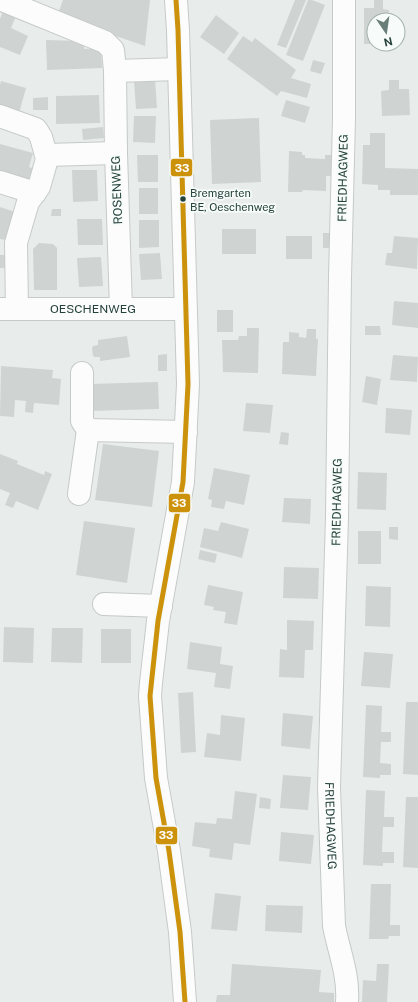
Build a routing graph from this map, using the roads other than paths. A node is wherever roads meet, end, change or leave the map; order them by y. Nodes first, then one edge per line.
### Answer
1 (2, 0) edge
2 (176, 0) edge
3 (344, 0) edge
4 (179, 69) junction
5 (115, 71) junction
6 (0, 116) edge
7 (44, 146) junction
8 (116, 153) junction
9 (0, 182) edge
10 (35, 192) junction
11 (8, 247) edge
12 (9, 309) edge
13 (122, 309) junction
14 (185, 309) junction
15 (82, 373) dead end
16 (88, 430) junction
17 (186, 432) junction
18 (80, 494) dead end
19 (104, 604) dead end
20 (161, 606) junction
21 (185, 1002) edge
22 (347, 1002) edge

1 - 5 street, ROSENWEG
2 - 4 street
3 - 22 street, FRIEDHAGWEG
4 - 5 street
4 - 14 street
5 - 8 street, ROSENWEG
6 - 7 street
7 - 8 street
7 - 10 street
8 - 13 street, ROSENWEG
9 - 10 street
10 - 11 street
11 - 12 street
12 - 13 street, OESCHENWEG
13 - 14 street, OESCHENWEG
14 - 17 street
15 - 16 street
16 - 17 street
16 - 18 street
17 - 20 street
19 - 20 street
20 - 21 street

